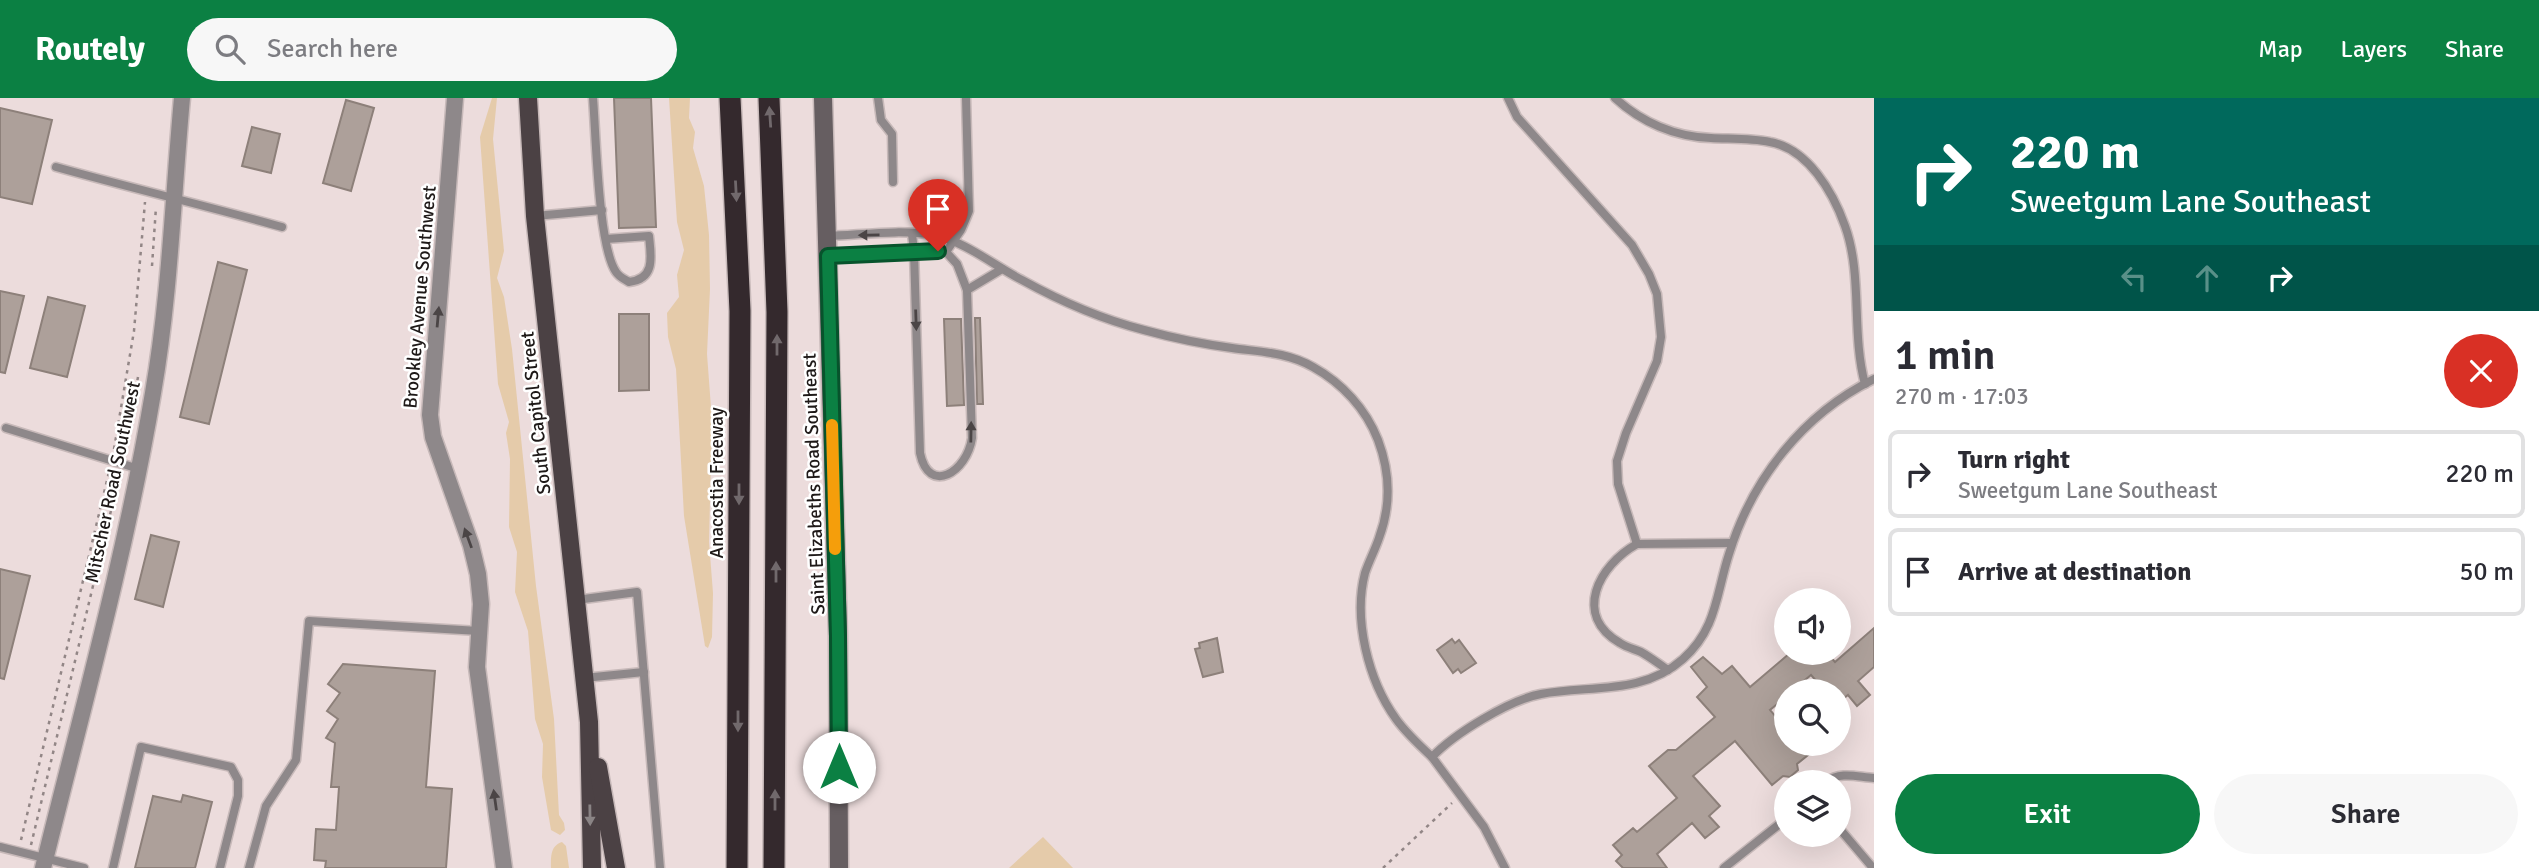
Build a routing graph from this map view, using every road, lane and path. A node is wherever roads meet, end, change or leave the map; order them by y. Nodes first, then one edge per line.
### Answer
1 (182, 98) edge
2 (455, 98) edge
3 (528, 98) edge
4 (593, 98) edge
5 (730, 98) edge
6 (769, 98) edge
7 (823, 98) edge
8 (878, 98) edge
9 (966, 98) edge
10 (1508, 98) edge
11 (1615, 98) edge
12 (56, 167) dead end
13 (893, 182) dead end
14 (145, 192) junction
15 (156, 192) junction
16 (174, 197) junction
17 (601, 210) junction
18 (535, 216) junction
19 (282, 228) dead end
20 (912, 234) junction
21 (827, 236) junction
22 (606, 239) junction
23 (953, 241) junction
24 (914, 251) junction
25 (946, 253) junction
26 (828, 256) junction
27 (152, 266) dead end
28 (1002, 269) junction
29 (967, 290) junction
30 (139, 370) dead end
31 (1874, 379) edge
32 (1865, 384) junction
33 (6, 428) dead end
34 (129, 431) dead end
35 (111, 460) junction
36 (122, 464) junction
37 (139, 469) junction
38 (1732, 543) junction
39 (1637, 544) junction
40 (576, 600) junction
41 (479, 631) junction
42 (1668, 670) junction
43 (644, 672) junction
44 (584, 678) junction
45 (589, 722) junction
46 (1432, 757) junction
47 (1851, 776) edge
48 (1874, 778) edge
49 (1461, 795) junction
50 (1774, 828) edge
51 (1851, 842) edge
52 (0, 847) edge
53 (18, 853) junction
54 (28, 855) junction
55 (44, 863) edge
56 (84, 868) edge
57 (113, 868) edge
58 (220, 868) edge
59 (249, 868) edge
60 (504, 868) edge
61 (592, 868) edge
62 (616, 868) edge
63 (660, 868) edge
64 (737, 868) edge
65 (774, 868) edge
66 (839, 868) edge
67 (1383, 868) edge
68 (1505, 868) edge
69 (1724, 868) edge
70 (1873, 868) edge

1 - 16 street, Mitscher Road Southwest
41 -> 2 street, Brookley Avenue Southwest
3 - 18 main road, South Capitol Street
4 - 17 lane
5 -> 64 highway, Anacostia Freeway
65 -> 6 highway
7 - 21 main road, Saint Elizabeths Road Southeast
8 - 13 lane
9 - 23 lane
10 - 39 lane
11 - 32 lane
12 - 14 lane
14 - 15 lane
14 - 35 path
15 - 16 lane
15 - 27 path
16 - 19 lane
16 - 37 street, Mitscher Road Southwest
17 - 18 lane
17 - 22 lane
18 - 40 main road, South Capitol Street
20 -> 21 lane
20 - 23 lane
20 - 24 lane
21 - 26 main road, Saint Elizabeths Road Southeast
22 - 22 lane
23 - 25 lane
23 - 28 lane
24 - 25 lane
24 - 26 lane
24 -> 29 lane
25 - 29 lane
26 - 66 main road, Saint Elizabeths Road Southeast
28 - 29 lane
28 - 46 lane
30 - 34 path
31 - 32 lane
32 - 38 lane
33 - 35 lane
35 - 36 lane
35 - 53 path
36 - 37 lane
36 - 54 path
37 - 55 street, Mitscher Road Southwest
38 - 39 lane
38 - 42 lane
39 - 42 lane
40 - 43 lane
40 - 44 main road, South Capitol Street
41 - 59 lane
60 -> 41 street, Brookley Avenue Southwest
42 - 46 lane
43 - 44 lane
43 - 63 lane
44 - 45 main road, South Capitol Street
45 -> 61 main road
45 - 62 main road
46 - 49 lane
47 - 48 lane
49 - 67 path
49 - 68 lane
50 - 69 lane
51 - 70 lane
52 - 53 lane
53 - 54 lane
54 - 55 lane
55 - 56 lane
57 - 58 lane

